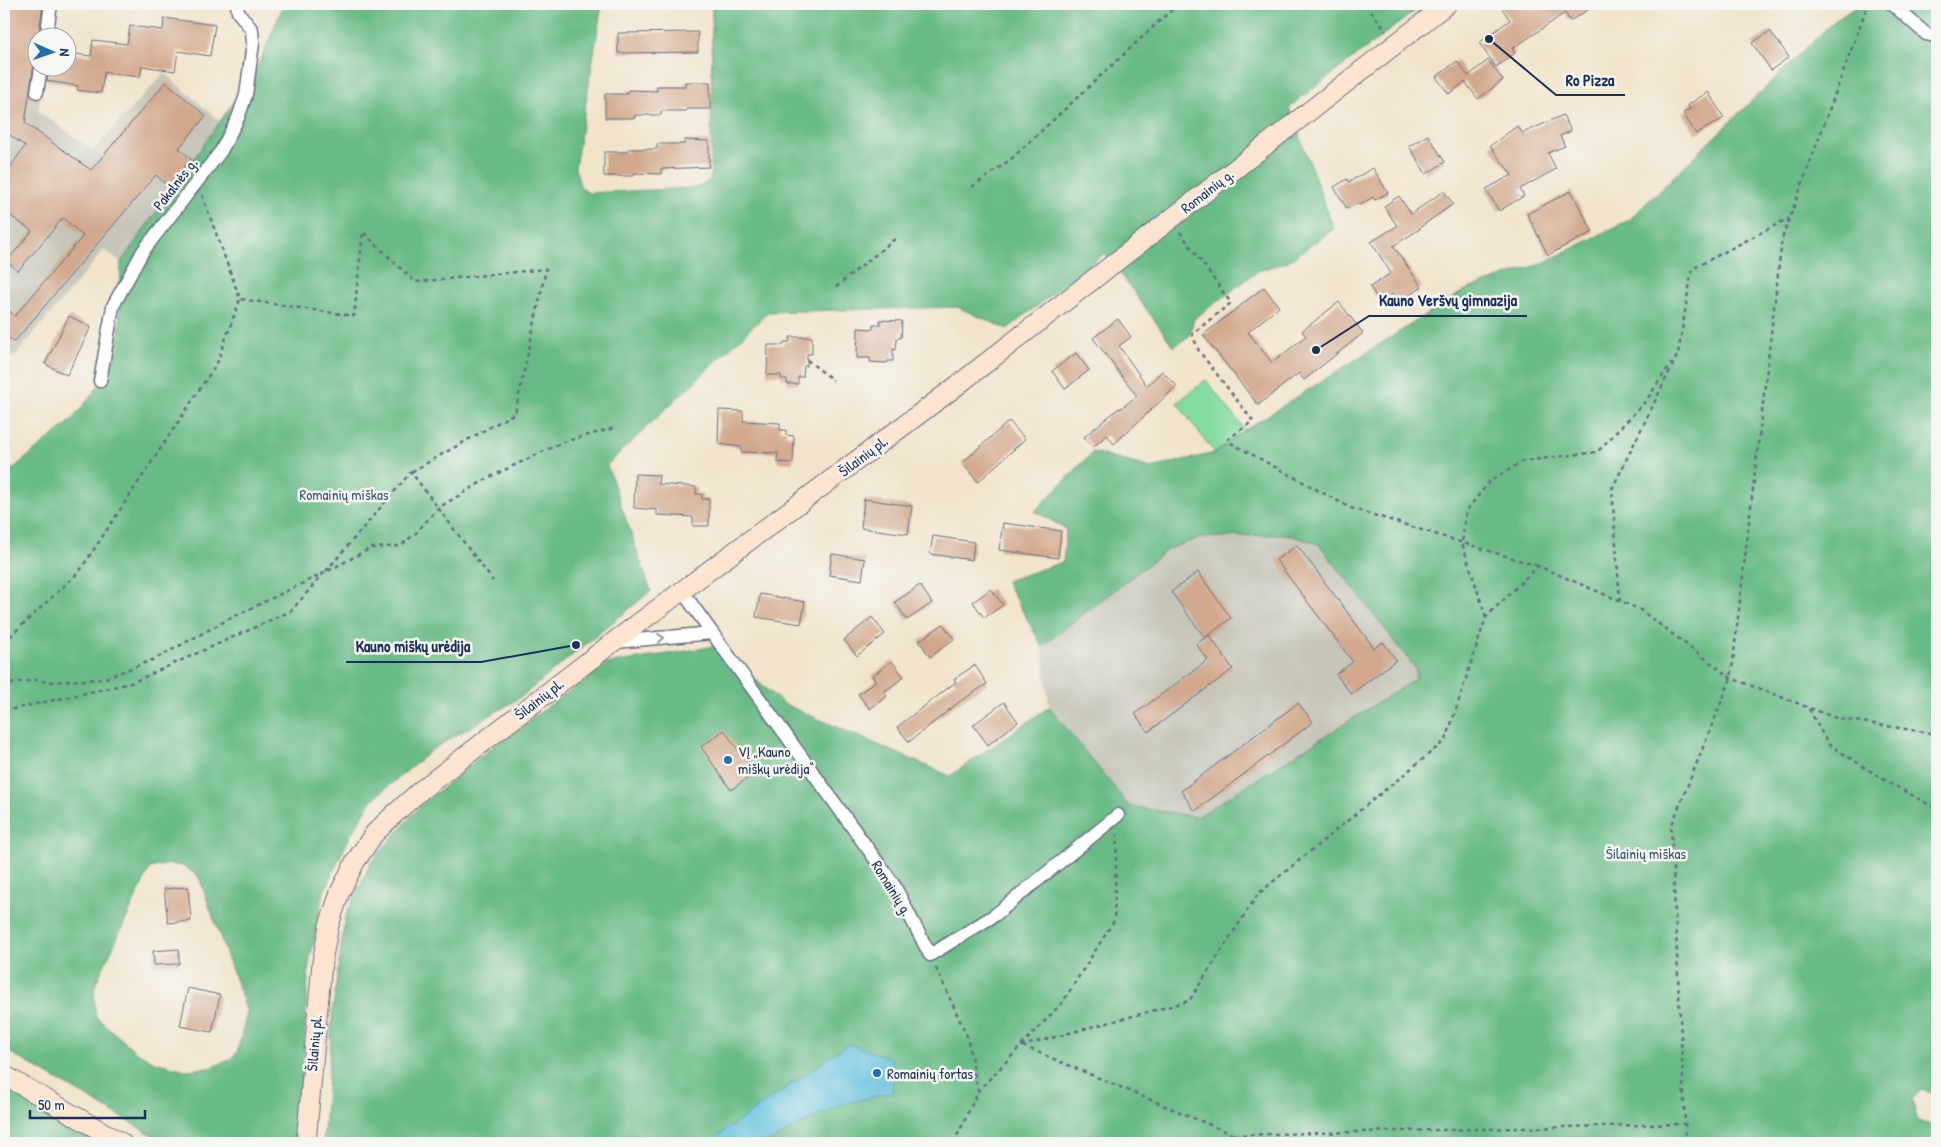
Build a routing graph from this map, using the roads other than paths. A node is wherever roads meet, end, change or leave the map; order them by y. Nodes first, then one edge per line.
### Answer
1 (51, 4) edge
2 (237, 4) edge
3 (1447, 4) edge
4 (1892, 4) edge
5 (47, 28) edge
6 (1937, 36) edge
7 (39, 78) edge
8 (37, 92) dead end
9 (967, 378) joint
10 (100, 381) dead end
11 (682, 591) junction
12 (712, 633) junction
13 (612, 643) junction
14 (1118, 815) road end
15 (4, 1075) edge
16 (122, 1143) edge
17 (306, 1143) edge

1 - 5 street
2 - 10 street, Pakalnės g.
3 - 9 main road, Romainių g.
4 - 6 street
7 - 8 street
9 - 11 main road, Šilainių pl.
11 - 12 street, Romainių g.
11 - 13 main road, Šilainių pl.
13 -> 12 street
12 - 14 street, Romainių g.
13 - 17 main road, Šilainių pl.
15 - 16 main road

